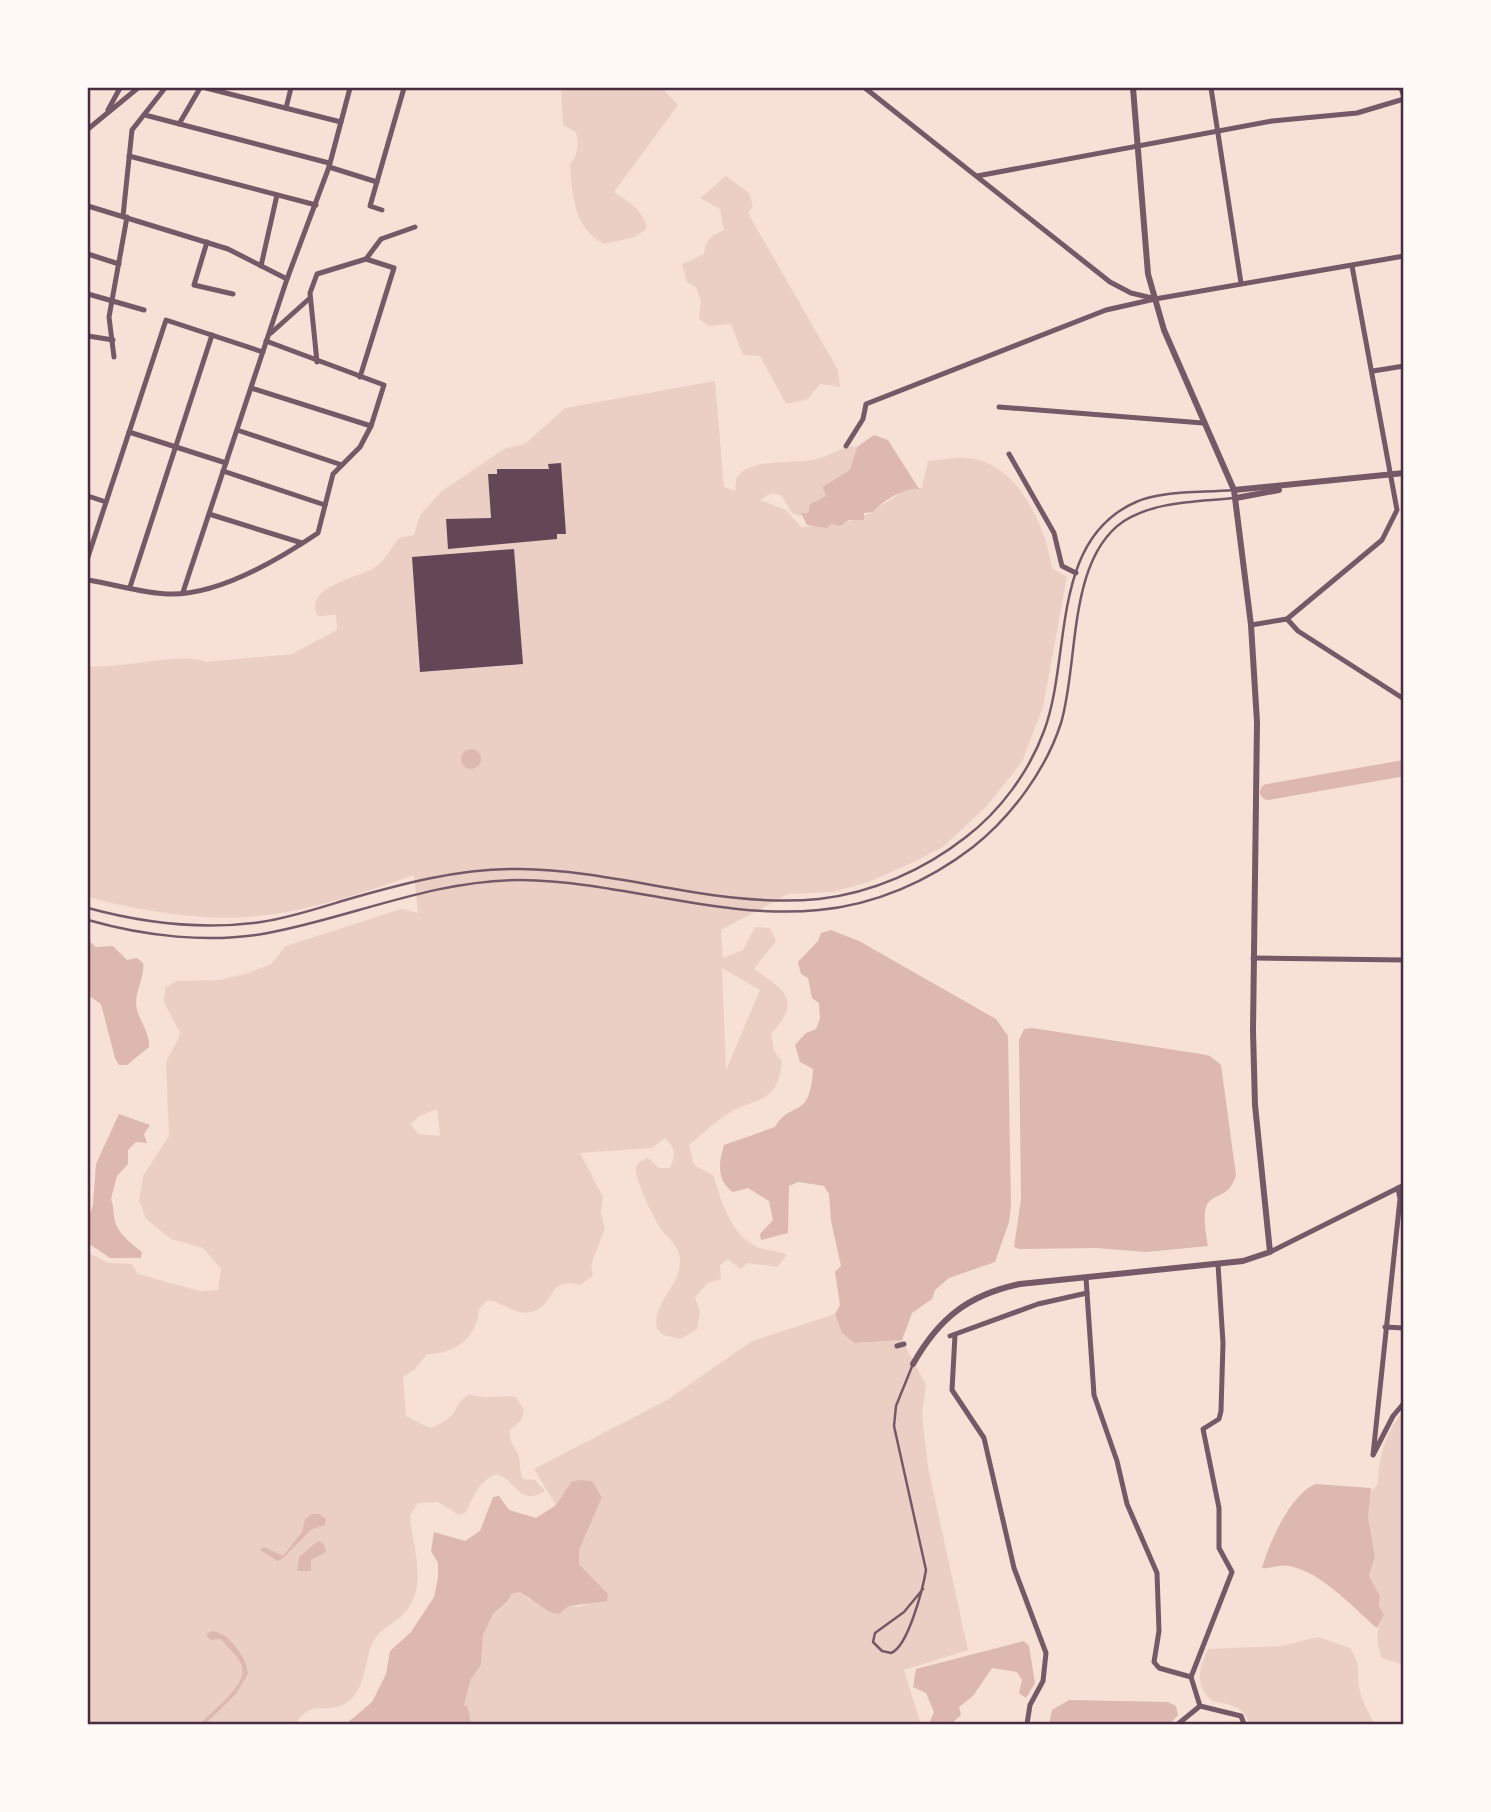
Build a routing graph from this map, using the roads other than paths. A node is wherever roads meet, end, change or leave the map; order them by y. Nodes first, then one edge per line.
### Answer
1 (120, 88) edge
2 (138, 88) edge
3 (165, 88) edge
4 (200, 88) edge
5 (206, 88) edge
6 (291, 88) edge
7 (351, 88) edge
8 (404, 88) edge
9 (865, 88) edge
10 (1133, 88) edge
11 (1212, 88) edge
12 (1401, 88) edge
13 (232, 91) edge
14 (1404, 98) edge
15 (286, 108) junction
16 (107, 113) junction
17 (145, 115) junction
18 (341, 122) junction
19 (178, 124) junction
20 (88, 129) edge
21 (1219, 132) junction
22 (1137, 146) junction
23 (129, 156) junction
24 (329, 165) junction
25 (977, 176) junction
26 (377, 182) junction
27 (277, 195) junction
28 (316, 205) junction
29 (88, 206) edge
30 (382, 210) dead end
31 (125, 217) junction
32 (415, 227) dead end
33 (207, 242) junction
34 (88, 254) edge
35 (1404, 256) edge
36 (366, 259) junction
37 (119, 264) junction
38 (261, 266) junction
39 (1352, 266) junction
40 (287, 279) junction
41 (1241, 283) junction
42 (88, 294) edge
43 (233, 295) dead end
44 (310, 298) junction
45 (1155, 299) junction
46 (111, 301) junction
47 (144, 310) dead end
48 (212, 335) junction
49 (88, 336) edge
50 (267, 338) junction
51 (113, 340) junction
52 (263, 352) junction
53 (114, 357) dead end
54 (317, 362) junction
55 (1404, 366) edge
56 (1373, 371) junction
57 (360, 377) junction
58 (251, 388) junction
59 (999, 407) dead end
60 (1203, 423) junction
61 (371, 426) junction
62 (237, 430) junction
63 (129, 432) junction
64 (846, 446) dead end
65 (176, 447) junction
66 (1009, 454) dead end
67 (226, 463) junction
68 (342, 465) junction
69 (223, 471) junction
70 (1404, 473) edge
71 (1393, 474) junction
72 (1235, 494) junction
73 (88, 496) edge
74 (106, 502) junction
75 (325, 505) junction
76 (209, 514) junction
77 (302, 543) junction
78 (88, 557) edge
79 (1076, 573) junction
80 (88, 580) edge
81 (130, 587) junction
82 (183, 592) junction
83 (1287, 619) junction
84 (1251, 625) junction
85 (1404, 699) edge
86 (88, 908) edge
87 (88, 920) edge
88 (1253, 958) junction
89 (1404, 960) edge
90 (1401, 1187) edge
91 (1402, 1199) edge
92 (1270, 1252) junction
93 (1218, 1264) junction
94 (1086, 1278) junction
95 (1087, 1293) junction
96 (1385, 1328) junction
97 (1404, 1328) edge
98 (904, 1344) dead end
99 (897, 1346) dead end
100 (913, 1364) joint
101 (1404, 1403) edge
102 (923, 1589) junction
103 (1191, 1677) junction
104 (1200, 1706) junction
105 (1027, 1724) edge
106 (1178, 1724) edge
107 (1244, 1724) edge

1 - 16 street
2 - 16 street
3 - 17 street
4 - 19 street
5 - 13 street
6 - 15 street
7 - 18 street
8 - 26 street
9 - 25 street
10 - 22 street
11 - 21 street
12 - 14 street
13 - 15 street
14 - 21 street
15 - 18 street
16 - 20 street
17 - 19 street
17 - 23 street
18 - 24 street
19 - 24 street
21 - 22 street
21 - 41 street
22 - 25 street
22 - 45 street
23 - 27 street
23 - 31 street
24 - 26 street
24 - 28 street
25 - 45 street
26 - 30 street
27 - 28 street
27 - 38 street
28 - 40 street
29 - 31 street
31 - 33 street
31 - 37 street
32 - 36 street
33 - 38 street
33 - 43 street
34 - 37 street
35 - 39 street
36 - 44 street
36 - 57 street
37 - 46 street
38 - 40 street
39 - 41 street
39 - 56 street
40 - 50 street
41 - 45 street
42 - 46 street
44 - 50 street
44 - 54 street
45 - 60 street
45 - 64 street
46 - 47 street
46 - 51 street
48 - 52 street
48 - 63 street
48 - 65 street
49 - 51 street
50 - 52 street
50 - 54 street
51 - 53 street
52 - 58 street
54 - 57 street
55 - 56 street
56 - 71 street
57 - 61 street
58 - 61 street
58 - 62 street
59 - 60 street
60 - 72 street
61 - 68 street
62 - 67 street
62 - 68 street
63 - 65 street
63 - 74 street
65 - 67 street
65 - 81 street
66 - 79 street
67 - 69 street
68 - 75 street
69 - 75 street
69 - 76 street
70 - 71 street
71 - 72 street
71 - 83 street
72 - 79 lane
72 - 84 street
72 - 87 lane
73 - 74 street
74 - 78 street
75 - 77 street
76 - 77 street
76 - 82 street
77 - 82 street
79 - 86 lane
80 - 81 street
81 - 82 street
83 - 84 street
83 - 85 street
84 - 88 street
88 - 89 street
88 - 92 street
90 - 91 street
90 - 92 street
91 - 96 street
92 - 93 street
93 - 94 street
93 - 103 street
94 - 95 street
94 - 100 street
95 - 103 street
95 - 105 street
96 - 97 street
96 - 101 street
98 - 99 street
100 - 102 lane
102 - 102 lane
103 - 104 street
104 - 106 street
104 - 107 street

